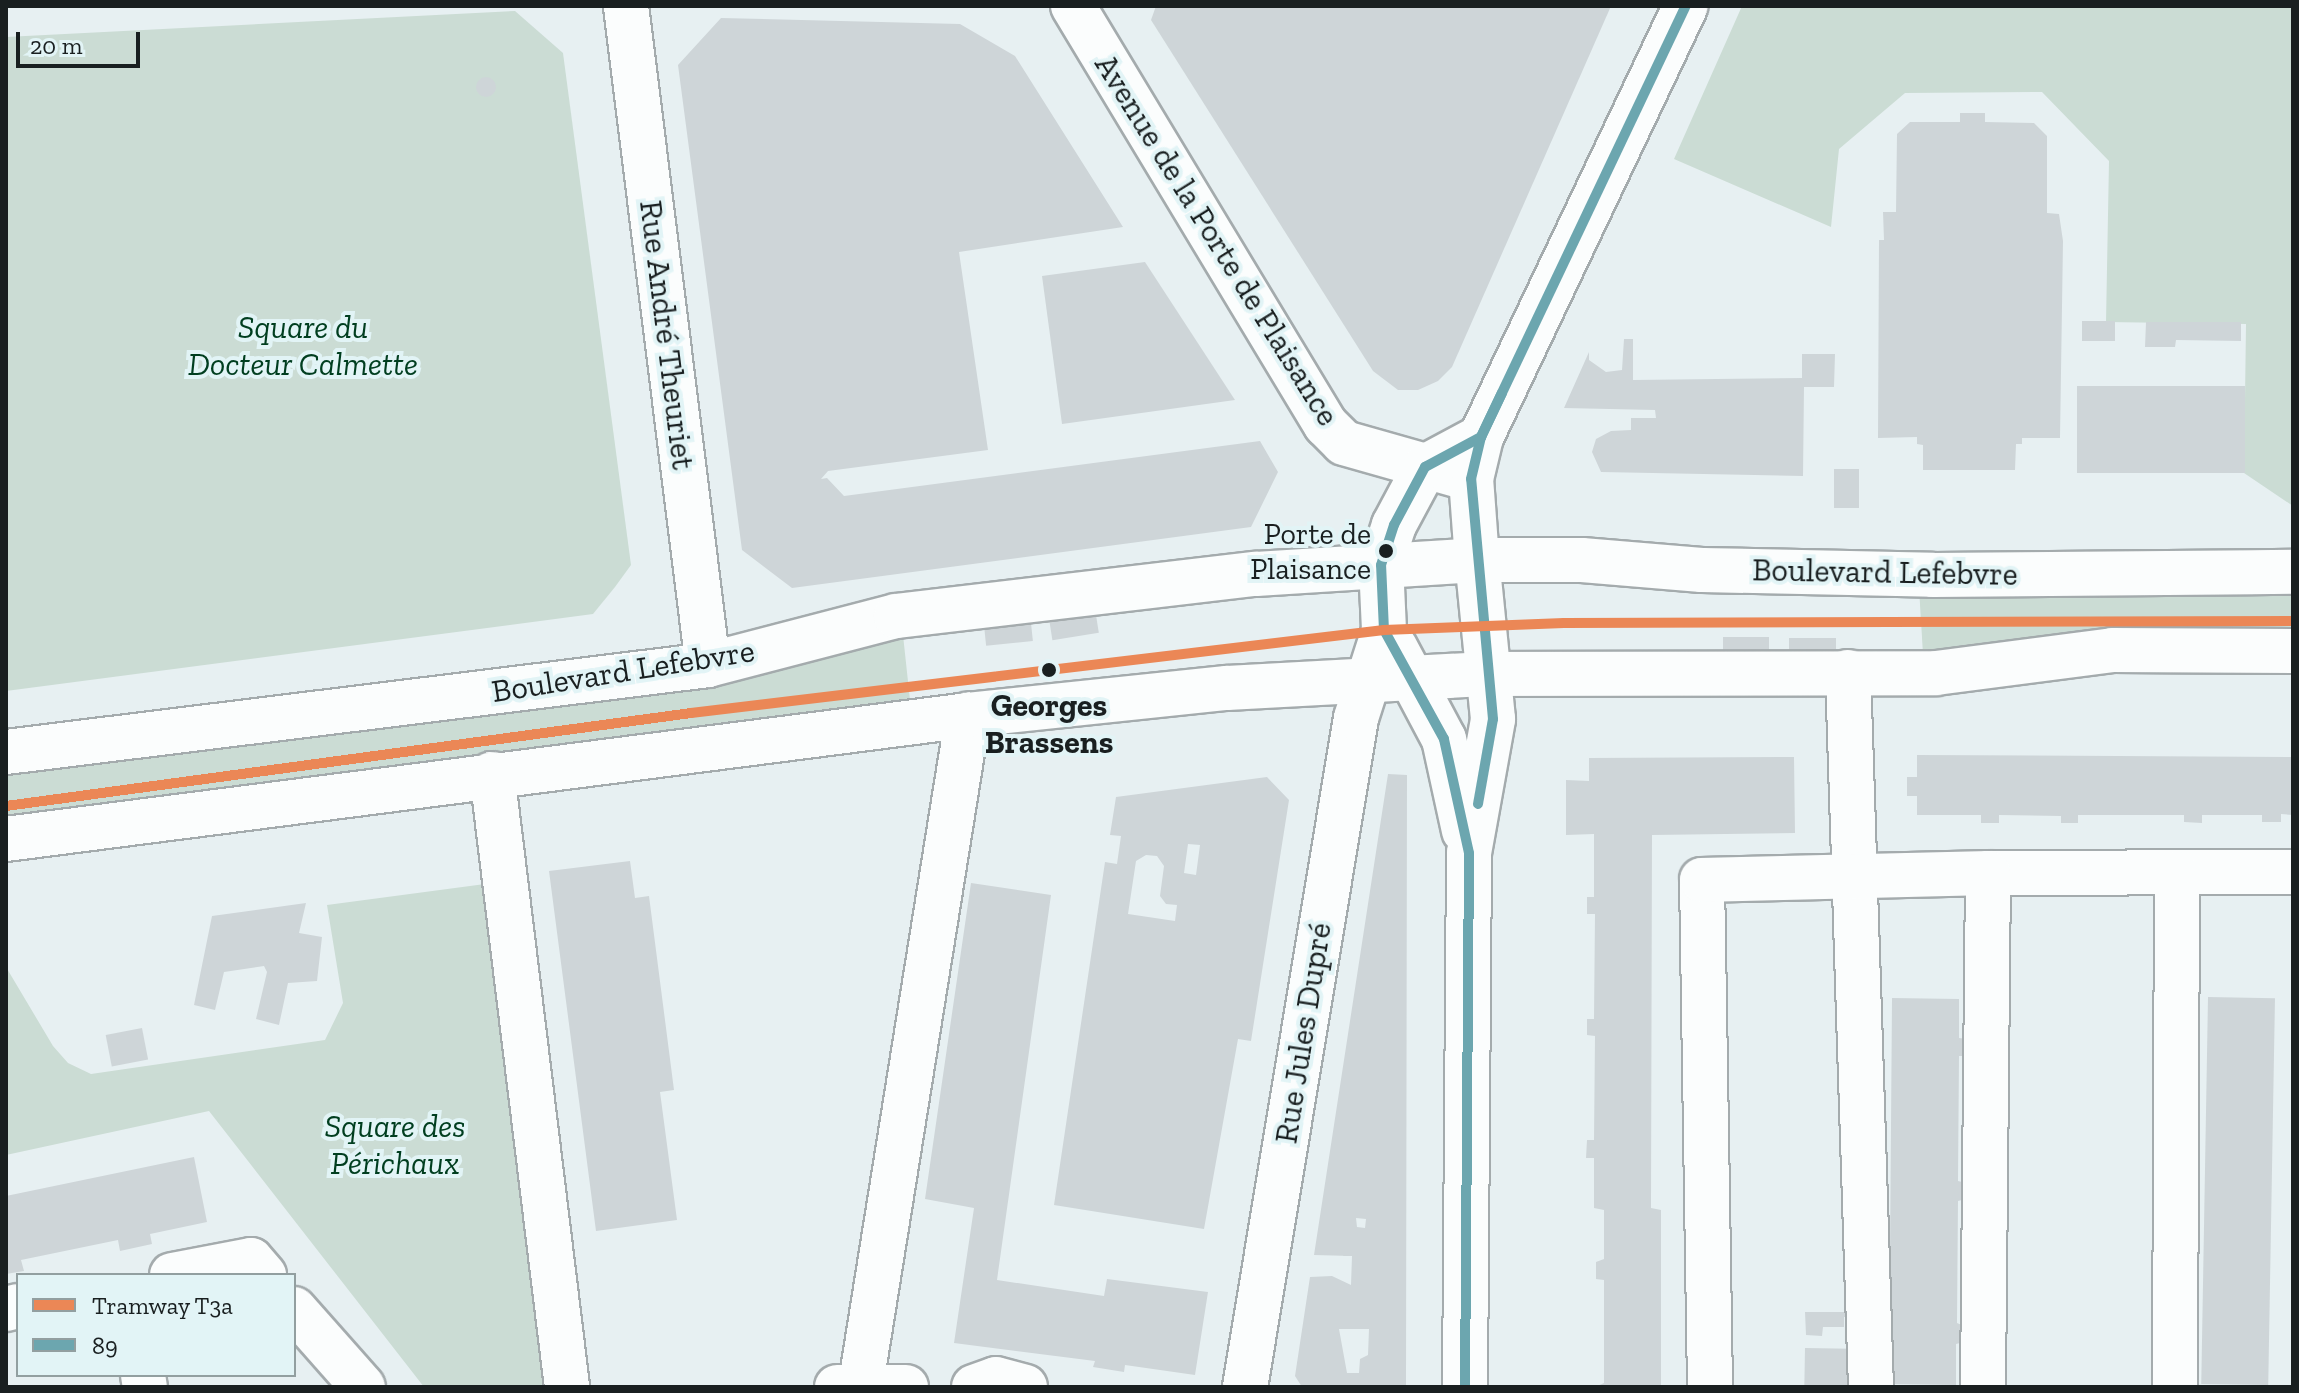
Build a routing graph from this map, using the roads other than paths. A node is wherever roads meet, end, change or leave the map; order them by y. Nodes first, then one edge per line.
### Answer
1 (626, 6) edge
2 (1073, 6) edge
3 (1686, 6) edge
4 (1481, 437) junction
5 (1425, 467) junction
6 (1471, 479) junction
7 (1477, 560) junction
8 (1381, 565) junction
9 (2293, 572) edge
10 (1384, 630) junction
11 (2293, 651) edge
12 (708, 665) junction
13 (1848, 672) junction
14 (1488, 674) junction
15 (1413, 676) junction
16 (1366, 679) junction
17 (968, 715) junction
18 (6, 752) edge
19 (492, 774) junction
20 (6, 839) edge
21 (1469, 853) junction
22 (2293, 872) edge
23 (1988, 873) junction
24 (2177, 874) junction
25 (1856, 875) junction
26 (183, 1273) edge
27 (262, 1273) edge
28 (296, 1311) edge
29 (849, 1385) edge
30 (363, 1387) edge
31 (567, 1387) edge
32 (906, 1387) edge
33 (974, 1387) edge
34 (1025, 1387) edge
35 (1245, 1387) edge
36 (1465, 1387) edge
37 (1710, 1387) edge
38 (1871, 1387) edge
39 (1983, 1387) edge
40 (2175, 1387) edge

1 - 12 street, Rue André Theuriet
2 - 5 street, Avenue de la Porte de Plaisance
3 - 4 street
4 - 5 street
4 - 6 street
5 - 6 street, Avenue de la Porte de Plaisance
5 - 8 street
6 - 7 street
7 - 8 street, Boulevard Lefebvre
7 - 9 street, Boulevard Lefebvre
7 - 14 street
8 - 10 street
8 - 12 street, Boulevard Lefebvre
10 - 15 street
10 - 16 street
11 - 13 street
12 - 18 street, Boulevard Lefebvre
13 - 14 street
13 - 25 street
14 - 15 street
14 - 21 street
15 - 16 street
15 - 21 street
16 - 17 street
16 - 35 street, Rue Jules Dupré
17 - 19 street
17 - 29 street
19 - 20 street
19 - 31 street
21 - 36 street
22 - 24 street
23 - 24 street
23 - 25 street
23 - 39 street
24 - 40 street
25 - 37 street
25 - 38 street
26 - 27 street
28 - 30 street
29 - 32 street
33 - 34 street

